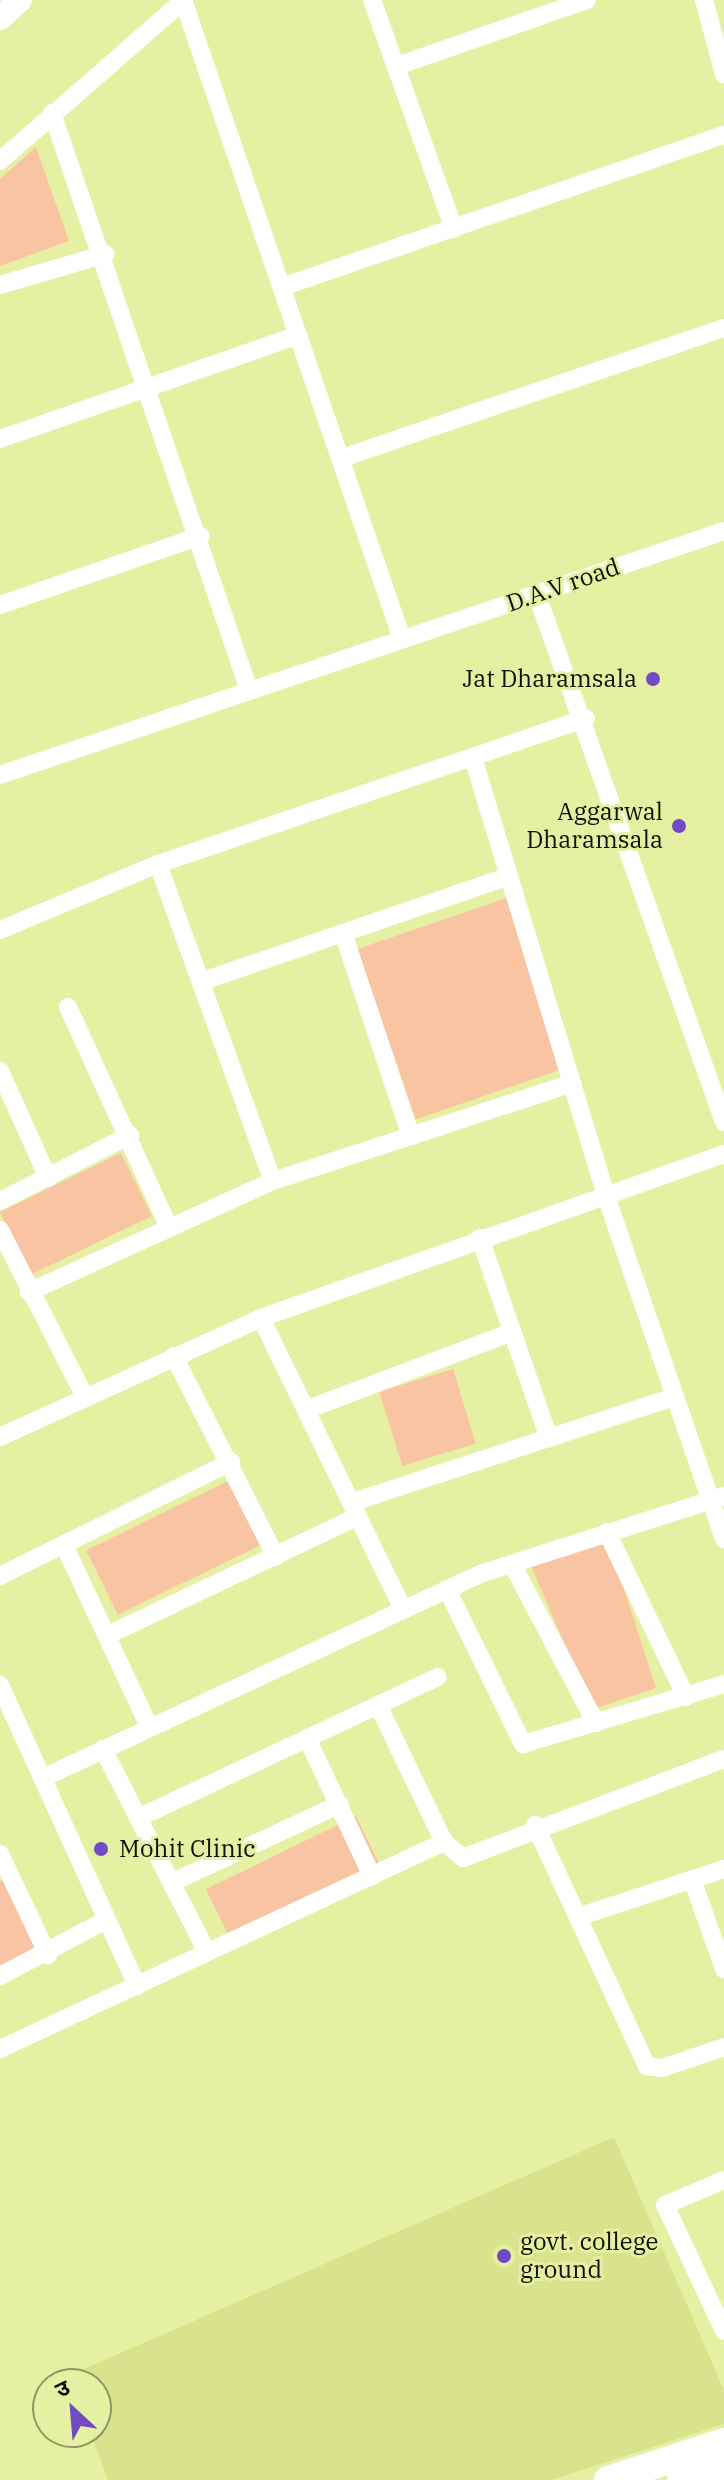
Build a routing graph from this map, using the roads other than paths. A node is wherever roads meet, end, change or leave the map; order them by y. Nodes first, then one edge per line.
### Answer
1 (20, 0) edge
2 (183, 0) edge
3 (372, 0) edge
4 (587, 0) edge
5 (704, 0) edge
6 (0, 18) edge
7 (397, 66) junction
8 (724, 74) edge
9 (52, 113) junction
10 (724, 135) edge
11 (0, 161) edge
12 (454, 229) junction
13 (106, 254) junction
14 (0, 285) edge
15 (282, 287) junction
16 (724, 328) edge
17 (298, 335) junction
18 (150, 388) junction
19 (0, 439) edge
20 (345, 457) junction
21 (724, 531) edge
22 (200, 536) junction
23 (537, 595) junction
24 (0, 605) edge
25 (402, 639) junction
26 (249, 690) junction
27 (586, 718) junction
28 (474, 761) junction
29 (0, 775) edge
30 (158, 864) junction
31 (506, 877) junction
32 (0, 930) edge
33 (344, 936) junction
34 (206, 980) junction
35 (68, 1007) dead end
36 (0, 1071) edge
37 (572, 1083) junction
38 (6, 1097) edge
39 (724, 1122) edge
40 (130, 1135) junction
41 (411, 1136) junction
42 (724, 1154) edge
43 (48, 1178) junction
44 (273, 1181) junction
45 (607, 1199) junction
46 (0, 1201) edge
47 (168, 1225) junction
48 (0, 1230) edge
49 (480, 1238) junction
50 (29, 1292) junction
51 (261, 1318) junction
52 (512, 1332) junction
53 (174, 1356) junction
54 (85, 1397) junction
55 (674, 1397) junction
56 (311, 1408) junction
57 (0, 1437) edge
58 (549, 1438) junction
59 (231, 1462) junction
60 (717, 1498) edge
61 (355, 1510) junction
62 (607, 1532) junction
63 (724, 1539) edge
64 (65, 1547) junction
65 (276, 1557) junction
66 (512, 1564) junction
67 (0, 1576) edge
68 (447, 1589) junction
69 (402, 1607) junction
70 (108, 1635) junction
71 (437, 1677) dead end
72 (724, 1684) edge
73 (0, 1685) edge
74 (686, 1697) junction
75 (378, 1705) junction
76 (596, 1723) junction
77 (148, 1724) junction
78 (307, 1738) junction
79 (103, 1749) junction
80 (724, 1759) edge
81 (45, 1777) junction
82 (340, 1804) junction
83 (138, 1818) junction
84 (535, 1825) junction
85 (444, 1842) junction
86 (1, 1860) edge
87 (724, 1869) edge
88 (372, 1876) junction
89 (692, 1879) junction
90 (173, 1882) junction
91 (581, 1916) junction
92 (106, 1920) junction
93 (206, 1950) junction
94 (48, 1955) junction
95 (724, 1969) edge
96 (0, 1976) edge
97 (137, 1986) junction
98 (724, 2047) edge
99 (0, 2049) edge
100 (724, 2180) edge
101 (724, 2331) edge
102 (724, 2442) edge
103 (724, 2465) edge
104 (608, 2480) edge
105 (681, 2480) edge

1 - 6 main road
2 - 9 street
2 - 15 street
3 - 7 street
4 - 7 street
5 - 8 street
7 - 12 street
9 - 11 street
9 - 13 street
10 - 12 street
12 - 15 street
13 - 14 street
13 - 18 street
15 - 17 street
16 - 20 street
17 - 18 street
17 - 20 street
18 - 19 street
18 - 22 street
20 - 25 street
21 - 23 street, D.A.V road
22 - 24 street
22 - 26 street
23 - 25 street, D.A.V road
23 - 27 street
25 - 26 street, D.A.V road
26 - 29 street, D.A.V road
27 - 28 street
27 - 39 street
28 - 30 street
28 - 31 street
30 - 32 street
30 - 34 street
31 - 33 street
31 - 37 street
33 - 34 street
33 - 41 street
34 - 44 street
35 - 40 street
36 - 38 street
37 - 41 street
37 - 45 street
38 - 43 street
40 - 43 street
40 - 47 street
41 - 44 street
42 - 45 street
43 - 46 street
44 - 47 street
45 - 49 street
45 - 55 street
47 - 50 street
48 - 50 street
49 - 51 street
49 - 52 street
50 - 54 street
51 - 53 street
51 - 56 street
52 - 56 street
52 - 58 street
53 - 54 street
53 - 59 street
54 - 57 street
55 - 58 street
55 - 60 street
56 - 61 street
58 - 61 street
59 - 64 street
59 - 65 street
60 - 62 street
60 - 63 street
61 - 65 street
61 - 69 street
62 - 66 street
62 - 74 street
64 - 67 street
64 - 70 street
65 - 70 street
66 - 68 street
66 - 76 street
68 - 69 street
68 - 76 street
69 - 77 street
70 - 77 street
71 - 75 street
72 - 74 street
73 - 81 street
74 - 76 street
75 - 78 street
75 - 85 street
77 - 79 street
78 - 82 street
78 - 83 street
79 - 81 street
79 - 83 street
80 - 84 street
81 - 92 street
82 - 88 street
82 - 90 street
83 - 90 street
84 - 85 street
84 - 91 street
85 - 88 street
86 - 94 street
87 - 89 street
88 - 93 street
89 - 91 street
89 - 95 street
90 - 93 street
91 - 98 street
92 - 94 street
92 - 97 street
93 - 97 street
94 - 96 street
97 - 99 street
100 - 101 street
102 - 104 highway
103 - 105 highway

